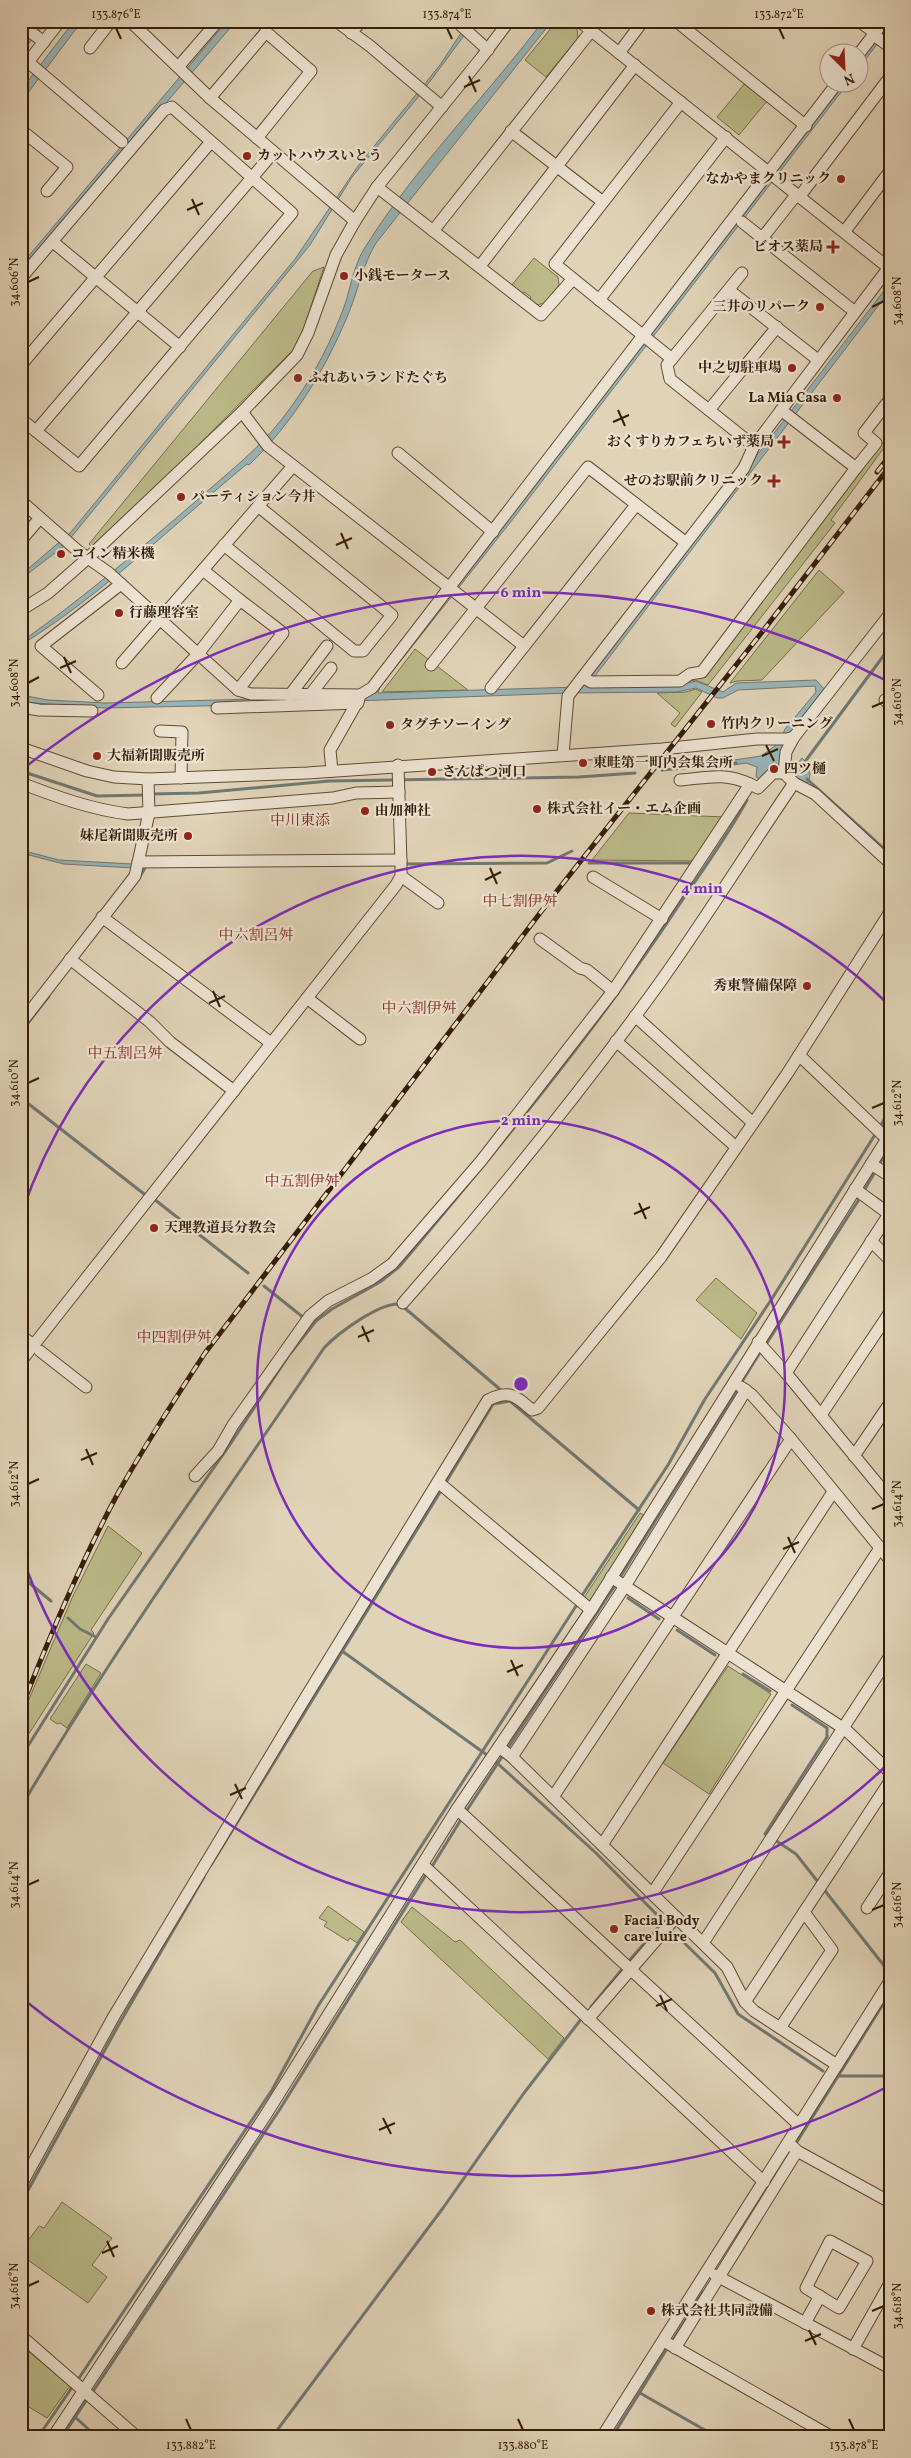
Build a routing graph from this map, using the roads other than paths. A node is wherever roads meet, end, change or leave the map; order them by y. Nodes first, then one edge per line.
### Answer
1 (60, 21) edge
2 (111, 21) edge
3 (130, 21) edge
4 (218, 21) edge
5 (336, 21) edge
6 (361, 21) edge
7 (508, 21) edge
8 (579, 21) edge
9 (643, 21) edge
10 (859, 21) edge
11 (884, 21) edge
12 (681, 23) edge
13 (463, 27) edge
14 (591, 31) junction
15 (33, 33) edge
16 (351, 33) junction
17 (879, 38) edge
18 (868, 47) edge
19 (90, 48) dead end
20 (488, 50) junction
21 (619, 53) junction
22 (635, 65) junction
23 (25, 67) edge
24 (184, 73) junction
25 (890, 77) edge
26 (831, 92) edge
27 (210, 98) junction
28 (681, 102) junction
29 (442, 107) junction
30 (806, 126) junction
31 (21, 130) edge
32 (511, 131) junction
33 (726, 137) junction
34 (256, 138) junction
35 (122, 142) dead end
36 (210, 143) junction
37 (273, 153) junction
38 (556, 167) junction
39 (890, 172) edge
40 (772, 174) junction
41 (251, 178) junction
42 (377, 187) junction
43 (47, 191) dead end
44 (799, 195) junction
45 (604, 202) junction
46 (355, 221) junction
47 (742, 222) dead end
48 (433, 231) junction
49 (845, 231) junction
50 (763, 237) junction
51 (47, 241) junction
52 (480, 266) junction
53 (889, 267) edge
54 (742, 273) dead end
55 (96, 277) junction
56 (21, 278) edge
57 (572, 280) junction
58 (729, 290) junction
59 (599, 300) junction
60 (138, 311) junction
61 (855, 312) junction
62 (777, 327) junction
63 (647, 338) junction
64 (180, 347) junction
65 (672, 359) junction
66 (818, 360) junction
67 (21, 365) edge
68 (890, 399) edge
69 (709, 410) junction
70 (242, 412) junction
71 (787, 414) junction
72 (21, 419) edge
73 (36, 431) junction
74 (754, 446) junction
75 (398, 454) dead end
76 (293, 466) junction
77 (856, 468) junction
78 (21, 501) edge
79 (636, 505) junction
80 (258, 506) junction
81 (40, 518) junction
82 (493, 532) junction
83 (21, 537) edge
84 (685, 542) junction
85 (224, 545) junction
86 (89, 558) junction
87 (202, 570) junction
88 (115, 578) junction
89 (452, 590) junction
90 (240, 600) junction
91 (476, 609) junction
92 (21, 610) edge
93 (890, 614) edge
94 (159, 620) junction
95 (327, 646) dead end
96 (524, 646) junction
97 (198, 654) junction
98 (122, 662) dead end
99 (431, 665) dead end
100 (331, 668) dead end
101 (581, 684) junction
102 (491, 688) dead end
103 (238, 690) junction
104 (98, 695) dead end
105 (290, 695) junction
106 (310, 695) junction
107 (157, 698) dead end
108 (359, 699) junction
109 (251, 701) junction
110 (21, 706) edge
111 (217, 708) dead end
112 (92, 711) dead end
113 (160, 731) dead end
114 (787, 738) junction
115 (21, 748) edge
116 (563, 755) junction
117 (398, 765) junction
118 (785, 769) junction
119 (332, 771) junction
120 (181, 778) junction
121 (148, 779) junction
122 (680, 780) dead end
123 (21, 783) edge
124 (794, 783) junction
125 (399, 784) junction
126 (750, 784) junction
127 (149, 814) junction
128 (890, 863) edge
129 (137, 865) junction
130 (402, 870) junction
131 (593, 876) dead end
132 (438, 903) dead end
133 (890, 912) edge
134 (106, 919) junction
135 (662, 919) junction
136 (540, 940) dead end
137 (73, 962) junction
138 (613, 991) junction
139 (309, 1000) junction
140 (635, 1016) junction
141 (21, 1023) edge
142 (360, 1039) dead end
143 (616, 1041) junction
144 (271, 1043) junction
145 (799, 1055) junction
146 (234, 1090) junction
147 (753, 1123) junction
148 (885, 1134) edge
149 (736, 1147) junction
150 (875, 1167) junction
151 (890, 1176) edge
152 (859, 1192) junction
153 (871, 1241) junction
154 (890, 1260) edge
155 (404, 1303) dead end
156 (890, 1312) edge
157 (21, 1336) edge
158 (762, 1346) junction
159 (36, 1348) junction
160 (21, 1361) edge
161 (786, 1373) junction
162 (740, 1386) junction
163 (86, 1387) dead end
164 (890, 1403) edge
165 (821, 1415) junction
166 (791, 1440) junction
167 (854, 1456) junction
168 (195, 1476) dead end
169 (442, 1485) junction
170 (833, 1492) junction
171 (889, 1498) edge
172 (880, 1548) junction
173 (890, 1560) edge
174 (618, 1582) junction
175 (591, 1610) junction
176 (672, 1617) junction
177 (729, 1654) junction
178 (890, 1656) edge
179 (786, 1691) junction
180 (842, 1727) junction
181 (505, 1752) junction
182 (890, 1772) edge
183 (890, 1781) edge
184 (553, 1797) junction
185 (461, 1813) junction
186 (602, 1845) junction
187 (427, 1869) junction
188 (890, 1873) edge
189 (652, 1894) junction
190 (867, 1908) dead end
191 (804, 1912) junction
192 (671, 1923) junction
193 (703, 1943) junction
194 (627, 1967) junction
195 (889, 1983) edge
196 (745, 2002) junction
197 (586, 2017) junction
198 (780, 2028) junction
199 (837, 2065) junction
200 (799, 2125) junction
201 (793, 2147) junction
202 (764, 2182) junction
203 (21, 2184) edge
204 (890, 2202) edge
205 (714, 2275) junction
206 (890, 2283) edge
207 (820, 2296) junction
208 (879, 2303) junction
209 (890, 2309) edge
210 (805, 2323) junction
211 (21, 2336) edge
212 (670, 2345) junction
213 (853, 2349) junction
214 (890, 2368) edge
215 (83, 2390) junction
216 (53, 2437) edge
217 (137, 2437) edge
218 (602, 2437) edge
219 (832, 2437) edge

1 - 15 street
2 - 19 street
3 - 24 street
4 - 24 street
5 - 16 street
6 - 16 street
7 - 20 street
8 - 14 street
9 - 21 street
10 - 17 street
11 - 17 street
12 - 30 street
13 - 20 street
14 - 21 street
14 - 32 street
15 - 23 street
16 - 29 street
17 - 18 street
20 - 29 street
21 - 22 street
22 - 28 street
22 - 38 street
23 - 35 street
24 - 27 street
25 - 44 street
26 - 30 street
27 - 34 street
27 - 34 street
28 - 33 street
28 - 45 street
29 - 42 street
30 - 40 street
31 - 43 street
32 - 38 street
32 - 48 street
33 - 40 street
33 - 59 street
34 - 37 street
36 - 41 street
36 - 51 street
36 - 55 street
37 - 41 street
37 - 46 street
38 - 45 street
38 - 52 street
39 - 49 street
40 - 44 street
40 - 63 street
41 - 60 street
41 - 64 street
42 - 46 street
42 - 48 street
44 - 49 street
44 - 50 street
45 - 57 street
46 - 70 street
47 - 50 street
48 - 52 street
49 - 53 street
50 - 61 street
51 - 55 street
51 - 56 street
52 - 57 street
53 - 61 street
54 - 58 street
55 - 60 street
55 - 67 street
57 - 59 street
58 - 62 street
58 - 65 street
59 - 63 street
60 - 64 street
60 - 73 street
61 - 66 street
62 - 66 street
62 - 69 street
63 - 65 street
63 - 82 street
64 - 73 street
65 - 69 street
66 - 71 street
68 - 77 street
69 - 74 street
70 - 76 street
70 - 86 street
71 - 74 street
71 - 77 street
72 - 73 street
74 - 84 street
75 - 82 street
76 - 80 street
76 - 89 street
77 - 101 street
78 - 81 street
79 - 84 street
79 - 91 street
79 - 96 street
80 - 85 street
80 - 85 street
81 - 83 street
81 - 86 street
82 - 89 street
84 - 101 street
85 - 87 street
86 - 88 street
86 - 92 street
87 - 90 street
87 - 94 street
88 - 94 street
88 - 104 street
89 - 91 street
89 - 108 street
90 - 97 street
90 - 103 street
91 - 96 street
91 - 99 street
93 - 114 street
94 - 97 street
94 - 98 street
95 - 105 street
96 - 102 street
97 - 103 street
97 - 107 street
100 - 106 street
101 - 116 street
103 - 109 street
105 - 106 street
105 - 109 street
106 - 108 street
108 - 109 street
108 - 119 street
109 - 111 street
110 - 112 street
113 - 120 street
114 - 116 street
114 - 118 street
115 - 121 street
116 - 117 street
117 - 119 street
117 - 125 street
118 - 124 street
118 - 126 street
119 - 120 street
120 - 121 street
121 - 127 street
122 - 126 street
123 - 127 street
124 - 128 street
124 - 140 street
125 - 127 street
125 - 130 street
126 - 135 street
127 - 129 street
129 - 130 street
129 - 134 street
130 - 132 street
130 - 139 street
131 - 135 street
133 - 145 street
134 - 137 street
134 - 144 street
135 - 138 street
136 - 138 street
137 - 141 street
137 - 146 street
138 - 168 street
139 - 142 street
139 - 144 street
140 - 143 street
140 - 147 street
143 - 149 street
143 - 155 street
144 - 146 street
145 - 147 street
145 - 148 street
146 - 159 street
147 - 149 street
148 - 150 street
149 - 169 street
150 - 151 street
150 - 152 street
152 - 153 street
152 - 158 street
153 - 154 street
153 - 161 street
156 - 165 street
157 - 159 street
158 - 161 street
158 - 162 street
159 - 160 street
159 - 163 street
161 - 165 street
162 - 166 street
162 - 174 street
162 - 174 street
164 - 167 street
165 - 167 street
166 - 170 street
166 - 176 street
167 - 171 street
169 - 175 street
169 - 203 street
170 - 172 street
170 - 177 street
172 - 173 street
172 - 179 street
174 - 175 street
174 - 176 street
174 - 181 street
175 - 181 street
176 - 177 street
176 - 184 street
177 - 179 street
177 - 186 street
178 - 180 street
179 - 180 street
179 - 189 street
180 - 182 street
180 - 193 street
181 - 184 street
181 - 185 street
183 - 191 street
184 - 186 street
185 - 187 street
185 - 194 street
186 - 189 street
187 - 197 street
187 - 215 street
188 - 190 street
189 - 192 street
191 - 196 street
191 - 198 street
192 - 193 street
192 - 194 street
193 - 196 street
194 - 197 street
194 - 200 street
195 - 199 street
196 - 198 street
197 - 202 street
198 - 199 street
199 - 200 street
200 - 201 street
201 - 202 street
201 - 204 street
201 - 205 street
202 - 205 street
205 - 210 street
205 - 212 street
206 - 208 street
207 - 207 street
207 - 210 street
208 - 209 street
208 - 213 street
210 - 213 street
211 - 215 street
212 - 218 street
212 - 219 street
213 - 214 street
215 - 216 street
215 - 217 street

